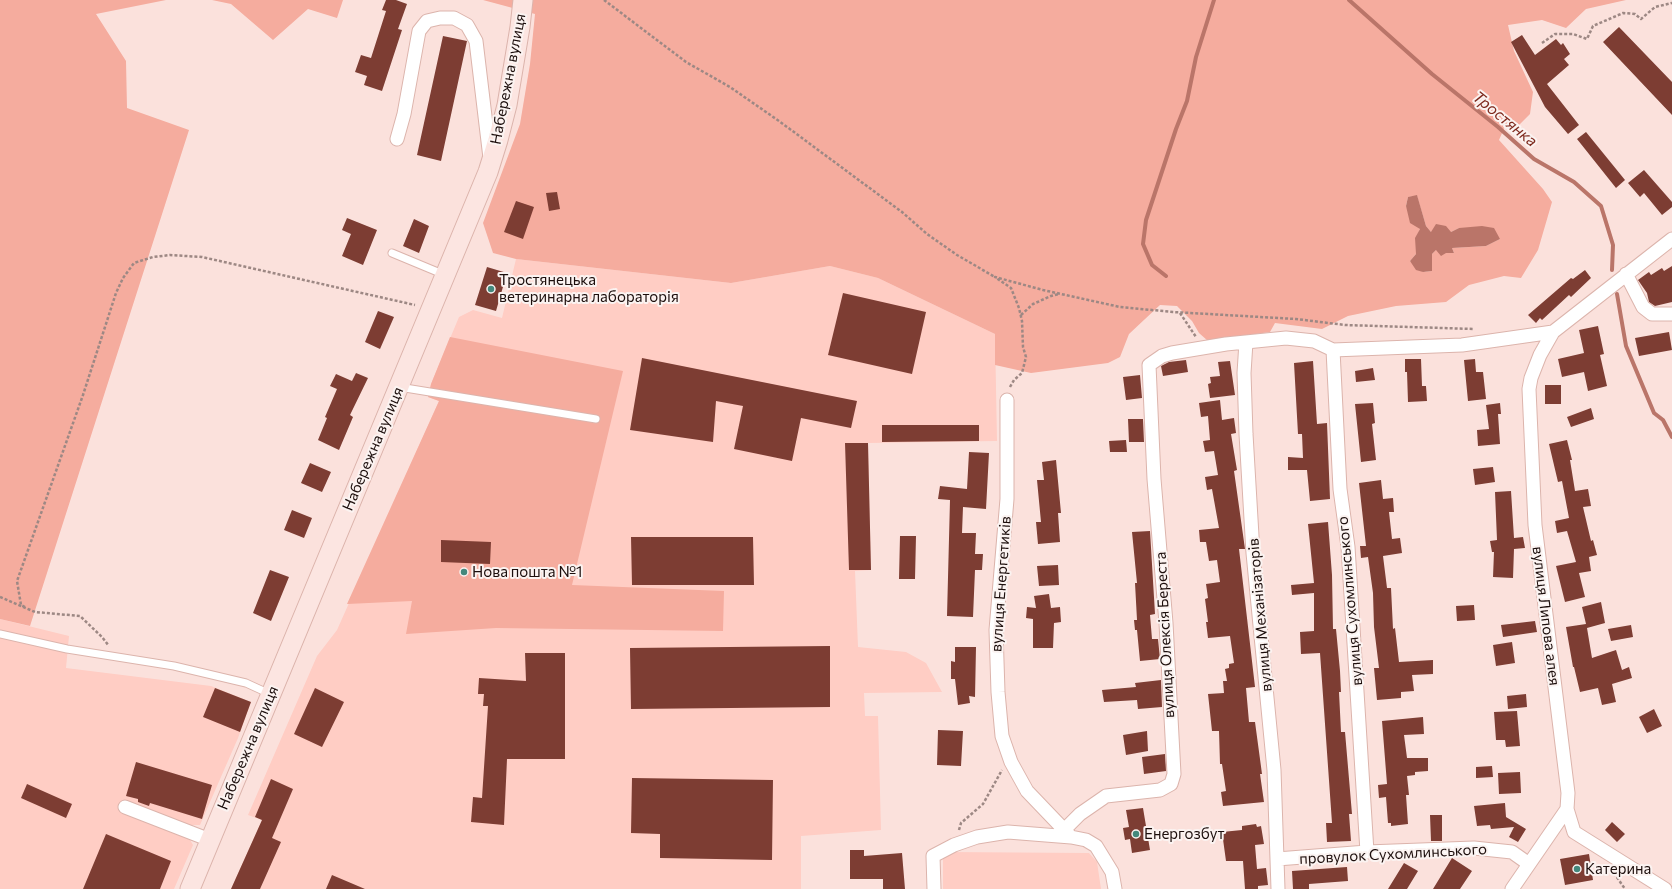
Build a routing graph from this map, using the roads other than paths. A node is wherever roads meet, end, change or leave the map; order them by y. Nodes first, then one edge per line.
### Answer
1 (523, 0) edge
2 (397, 139) dead end
3 (490, 164) junction
4 (1672, 240) edge
5 (392, 253) dead end
6 (1626, 274) junction
7 (445, 276) junction
8 (1672, 314) edge
9 (1553, 332) junction
10 (1246, 342) junction
11 (1333, 350) junction
12 (399, 387) junction
13 (1007, 400) road end
14 (596, 419) dead end
15 (0, 634) edge
16 (271, 694) junction
17 (125, 807) dead end
18 (1567, 809) junction
19 (1068, 833) junction
20 (210, 840) junction
21 (1367, 852) junction
22 (1278, 859) junction
23 (1529, 864) junction
24 (190, 889) edge
25 (934, 889) edge
26 (1115, 889) edge
27 (1278, 889) edge
28 (1512, 889) edge
29 (1665, 889) edge

1 - 3 main road, Набережна вулиця
2 - 3 street
3 - 7 main road, Набережна вулиця
4 - 6 street, вулиця Липова алея
5 - 7 lane
6 - 8 street
6 - 9 street, вулиця Липова алея
7 - 12 main road, Набережна вулиця
9 - 11 street
9 - 18 street, вулиця Липова алея
10 - 11 street
10 - 19 street, вулиця Олексія Береста
10 - 22 street, вулиця Механізаторів
11 - 21 street, вулиця Сухомлинського
12 - 14 lane
12 - 16 main road, Набережна вулиця
13 - 19 street, вулиця Енергетиків
15 - 16 lane
16 - 20 main road, Набережна вулиця
17 - 20 street
18 - 23 street
18 - 29 street
19 - 25 street
19 - 26 street, вулиця Енергетиків
20 - 24 main road, Набережна вулиця
21 - 22 street, провулок Сухомлинського
21 - 23 street, провулок Сухомлинського
22 - 27 street, вулиця Механізаторів
23 - 28 street

